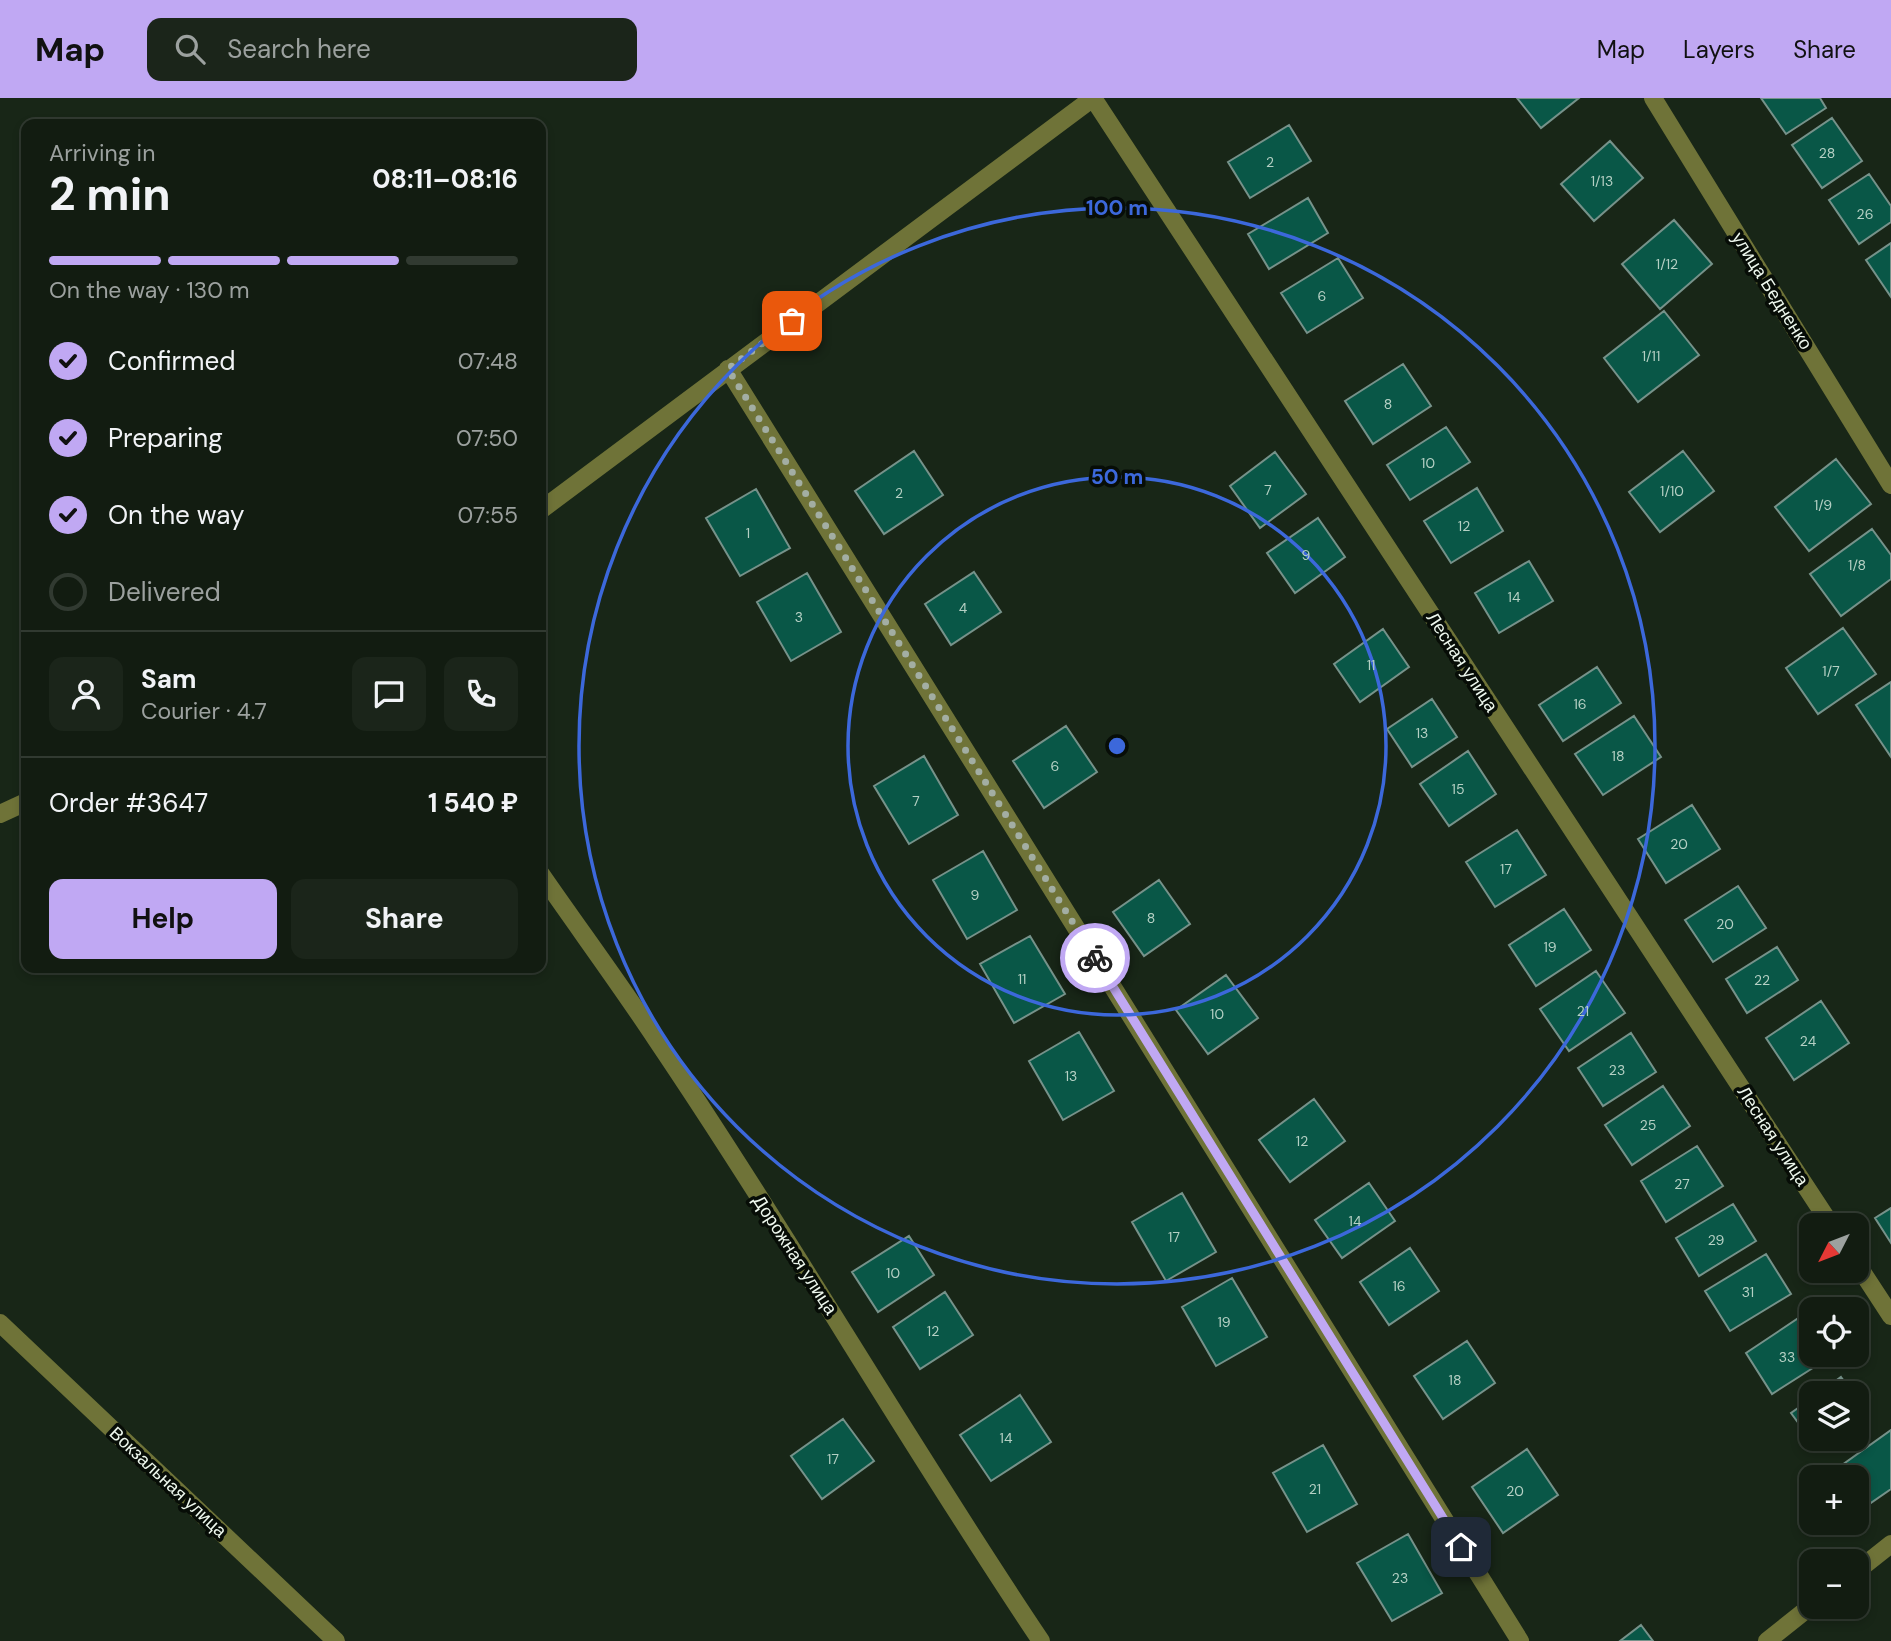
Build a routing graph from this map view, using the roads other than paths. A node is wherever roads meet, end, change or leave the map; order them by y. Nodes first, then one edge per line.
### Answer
1 (1093, 98) edge
2 (1653, 98) edge
3 (728, 369) junction
4 (1891, 485) edge
5 (546, 506) edge
6 (21, 804) edge
7 (0, 814) edge
8 (546, 881) edge
9 (1823, 1213) edge
10 (1869, 1282) edge
11 (1891, 1316) edge
12 (0, 1323) edge
13 (1891, 1544) edge
14 (1869, 1561) edge
15 (1799, 1616) edge
16 (335, 1641) edge
17 (1041, 1641) edge
18 (1520, 1641) edge
19 (1767, 1641) edge

1 - 3 street
1 - 9 street, Лесная улица
2 - 4 street, улица Бедненко
3 - 5 street
3 - 18 street
6 - 7 street
8 - 17 street, Дорожная улица
10 - 11 street
12 - 16 street, Вокзальная улица
13 - 14 street
15 - 19 street

